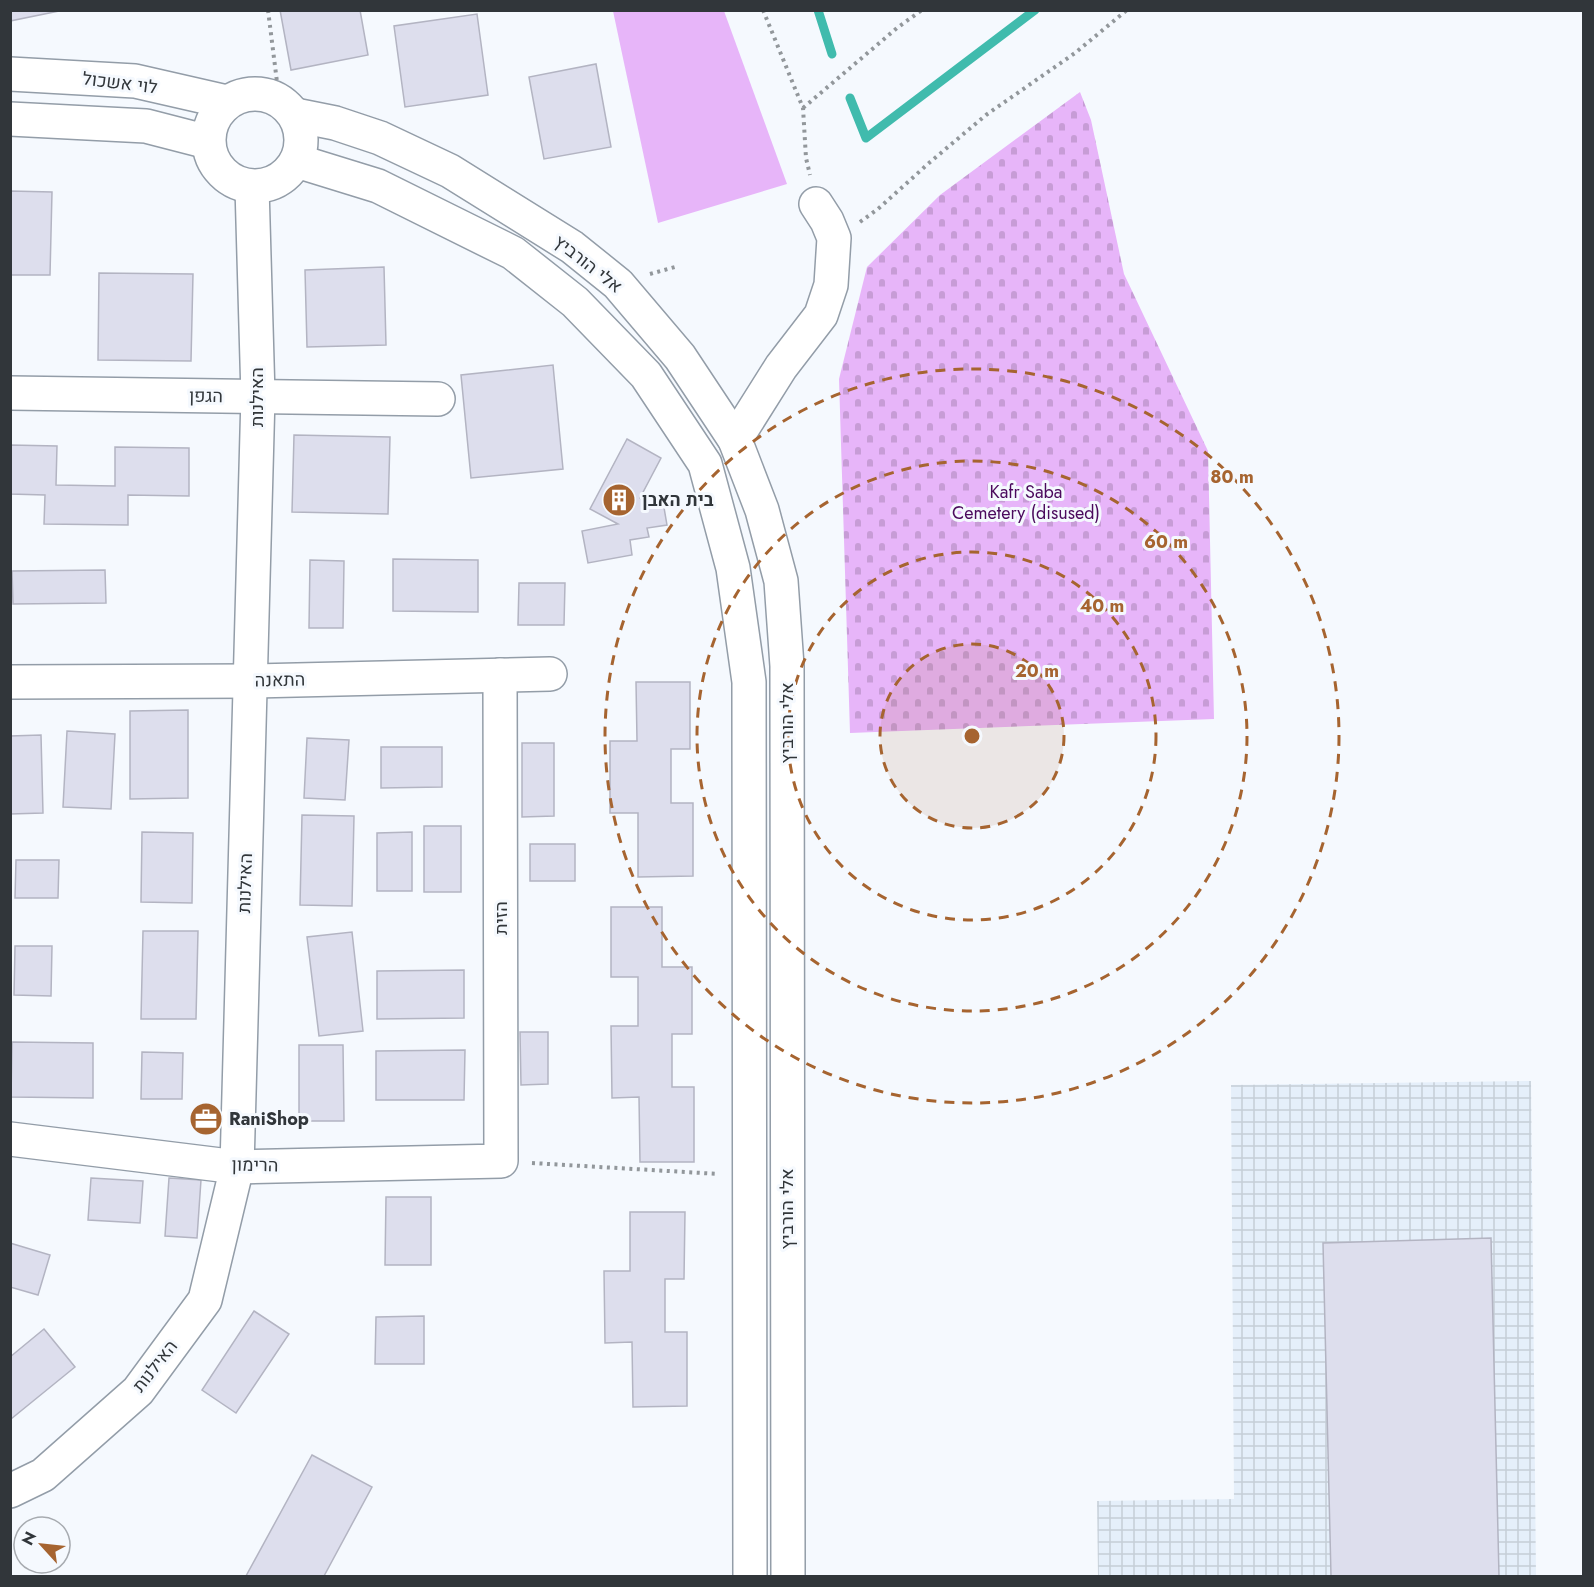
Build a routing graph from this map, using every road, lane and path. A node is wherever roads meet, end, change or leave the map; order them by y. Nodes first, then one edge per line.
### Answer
1 (268, 10) edge
2 (763, 10) edge
3 (922, 10) edge
4 (1127, 10) edge
5 (10, 74) edge
6 (227, 102) junction
7 (287, 108) junction
8 (803, 108) junction
9 (10, 119) edge
10 (208, 142) junction
11 (297, 161) junction
12 (252, 187) junction
13 (816, 204) joint
14 (834, 238) junction
15 (10, 393) edge
16 (258, 396) junction
17 (438, 399) dead end
18 (735, 440) junction
19 (550, 674) dead end
20 (500, 675) junction
21 (251, 681) junction
22 (10, 682) edge
23 (10, 1139) edge
24 (501, 1161) junction
25 (237, 1167) junction
26 (750, 1176) junction
27 (10, 1491) edge
28 (750, 1576) edge
29 (788, 1576) edge

1 - 7 path
2 - 8 path
3 - 8 path
4 - 14 path
5 - 6 street, לוי אשכול
6 - 7 street
6 - 10 street
7 - 11 street
7 - 18 street, אלי הורביץ
8 - 13 path
9 - 10 street
10 - 12 street
11 - 12 street
11 - 26 street, אלי הורביץ
12 - 16 street, האילנות
13 - 14 street
14 - 18 street
15 - 16 street, הגפן
16 - 17 street, הגפן
16 - 21 street, האילנות
18 - 29 street, אלי הורביץ
19 - 20 street, התאנה
20 - 21 street, התאנה
20 - 24 street, הזית
21 - 22 street, התאנה
21 - 25 street, האילנות
23 - 25 street, הרימון
24 - 25 street, הרימון
24 - 26 path
25 - 27 street, האילנות
26 - 28 street, אלי הורביץ

